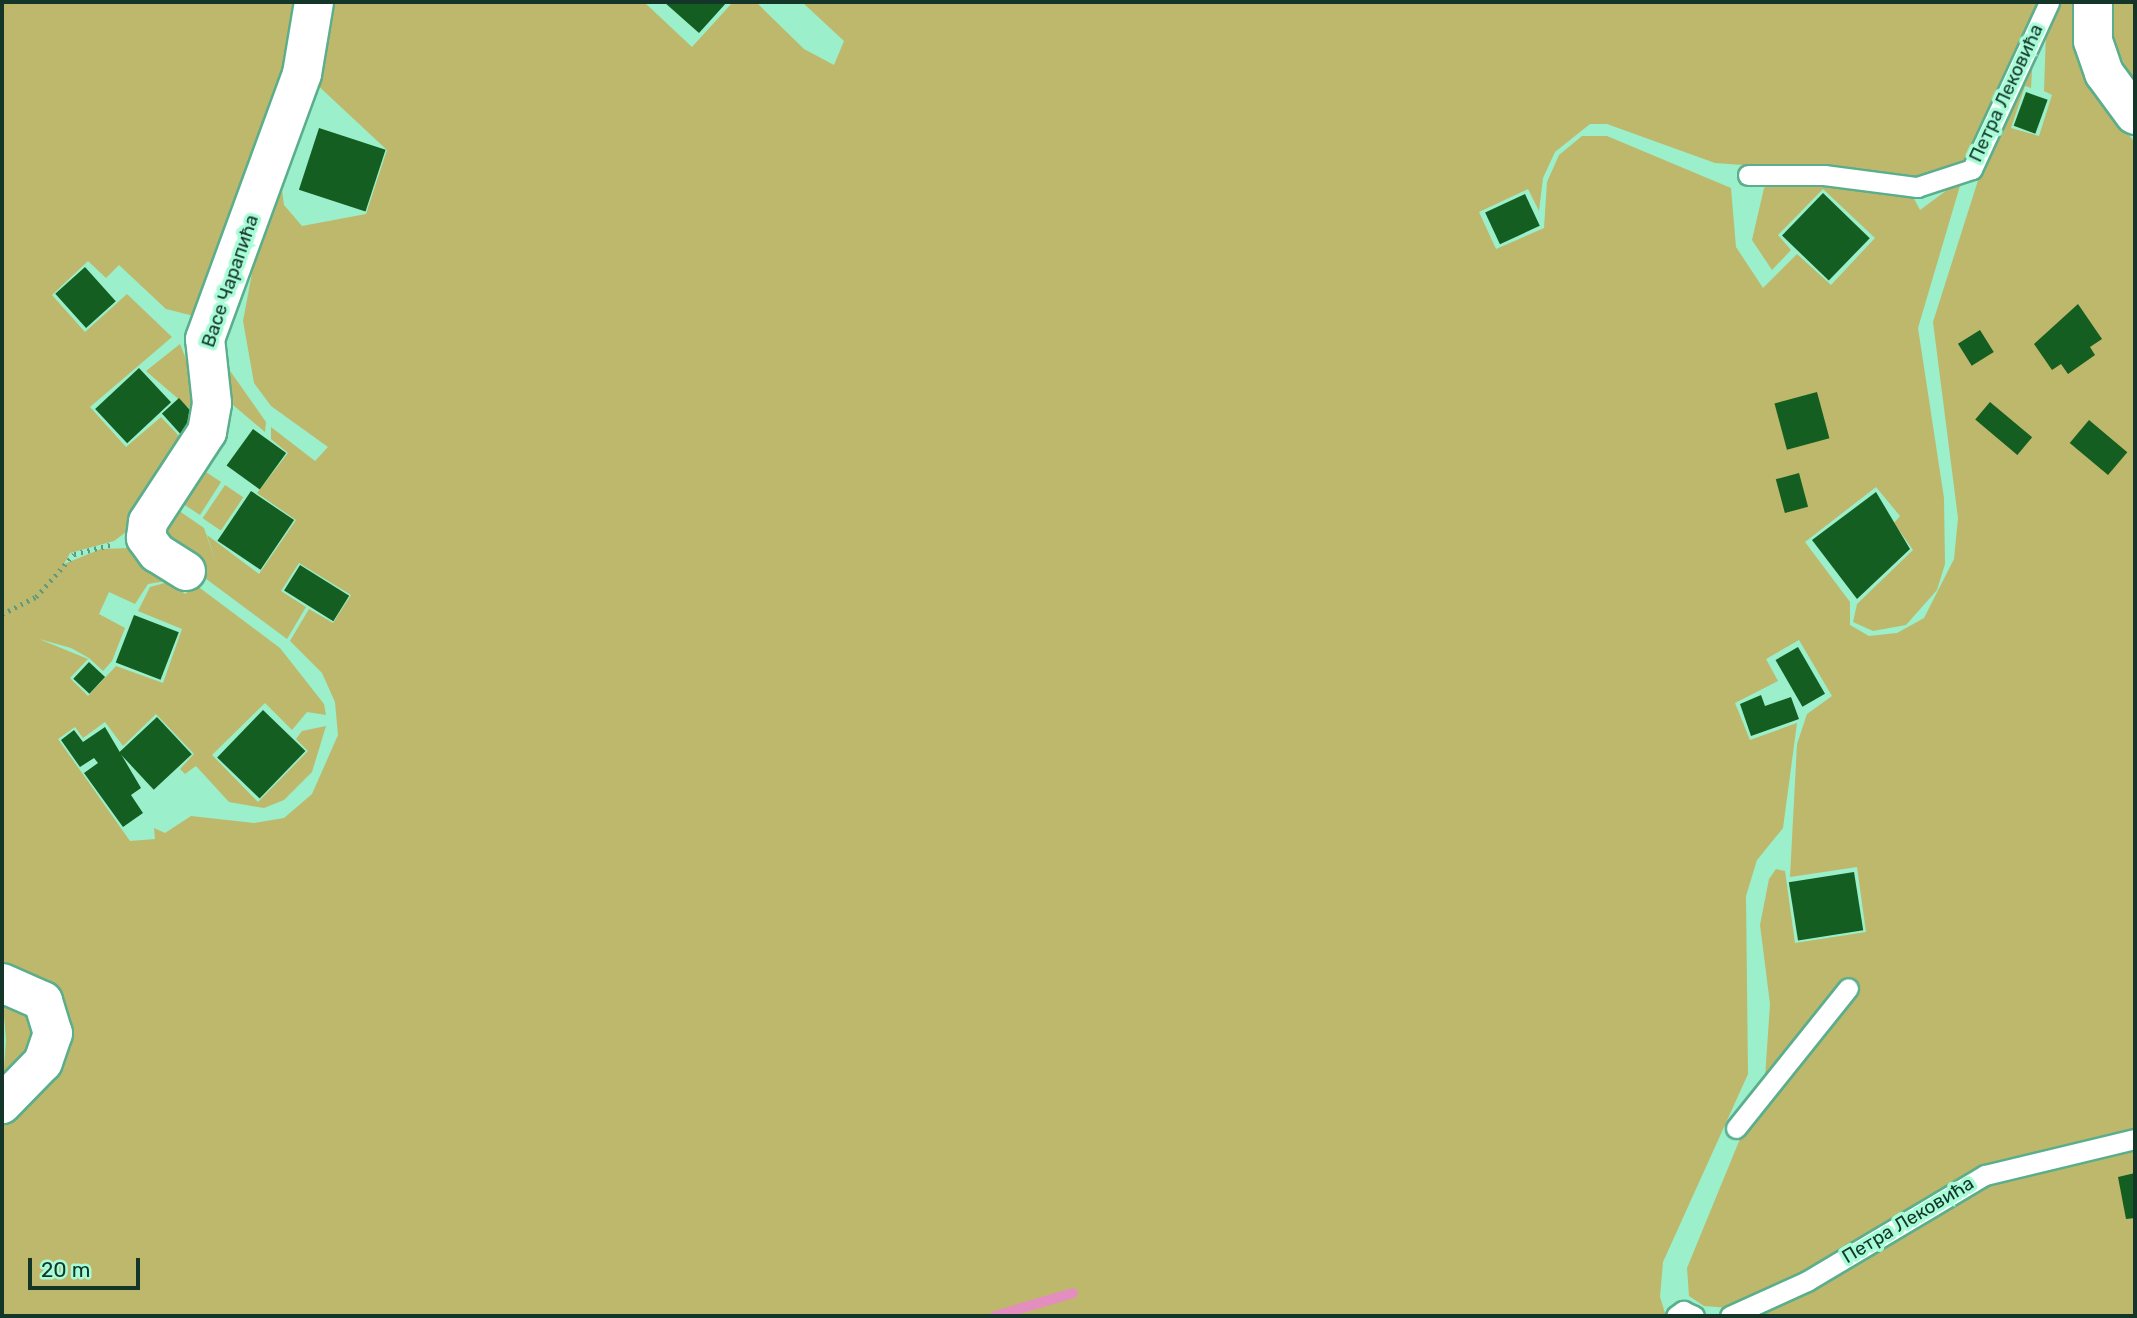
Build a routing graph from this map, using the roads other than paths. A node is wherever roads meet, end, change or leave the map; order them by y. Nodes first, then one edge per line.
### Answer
1 (314, 2) edge
2 (2049, 2) edge
3 (2093, 2) edge
4 (2135, 115) edge
5 (1748, 175) dead end
6 (186, 571) dead end
7 (2, 983) edge
8 (1848, 988) dead end
9 (2, 1104) edge
10 (1736, 1128) dead end
11 (2135, 1139) edge
12 (1676, 1316) edge
13 (1694, 1316) edge
14 (1730, 1316) edge

1 - 6 street, Васе Чарапића
2 - 5 lane, Петра Лековића
3 - 4 street
7 - 9 street
8 - 10 lane
11 - 14 lane, Петра Лековића
12 - 13 lane

